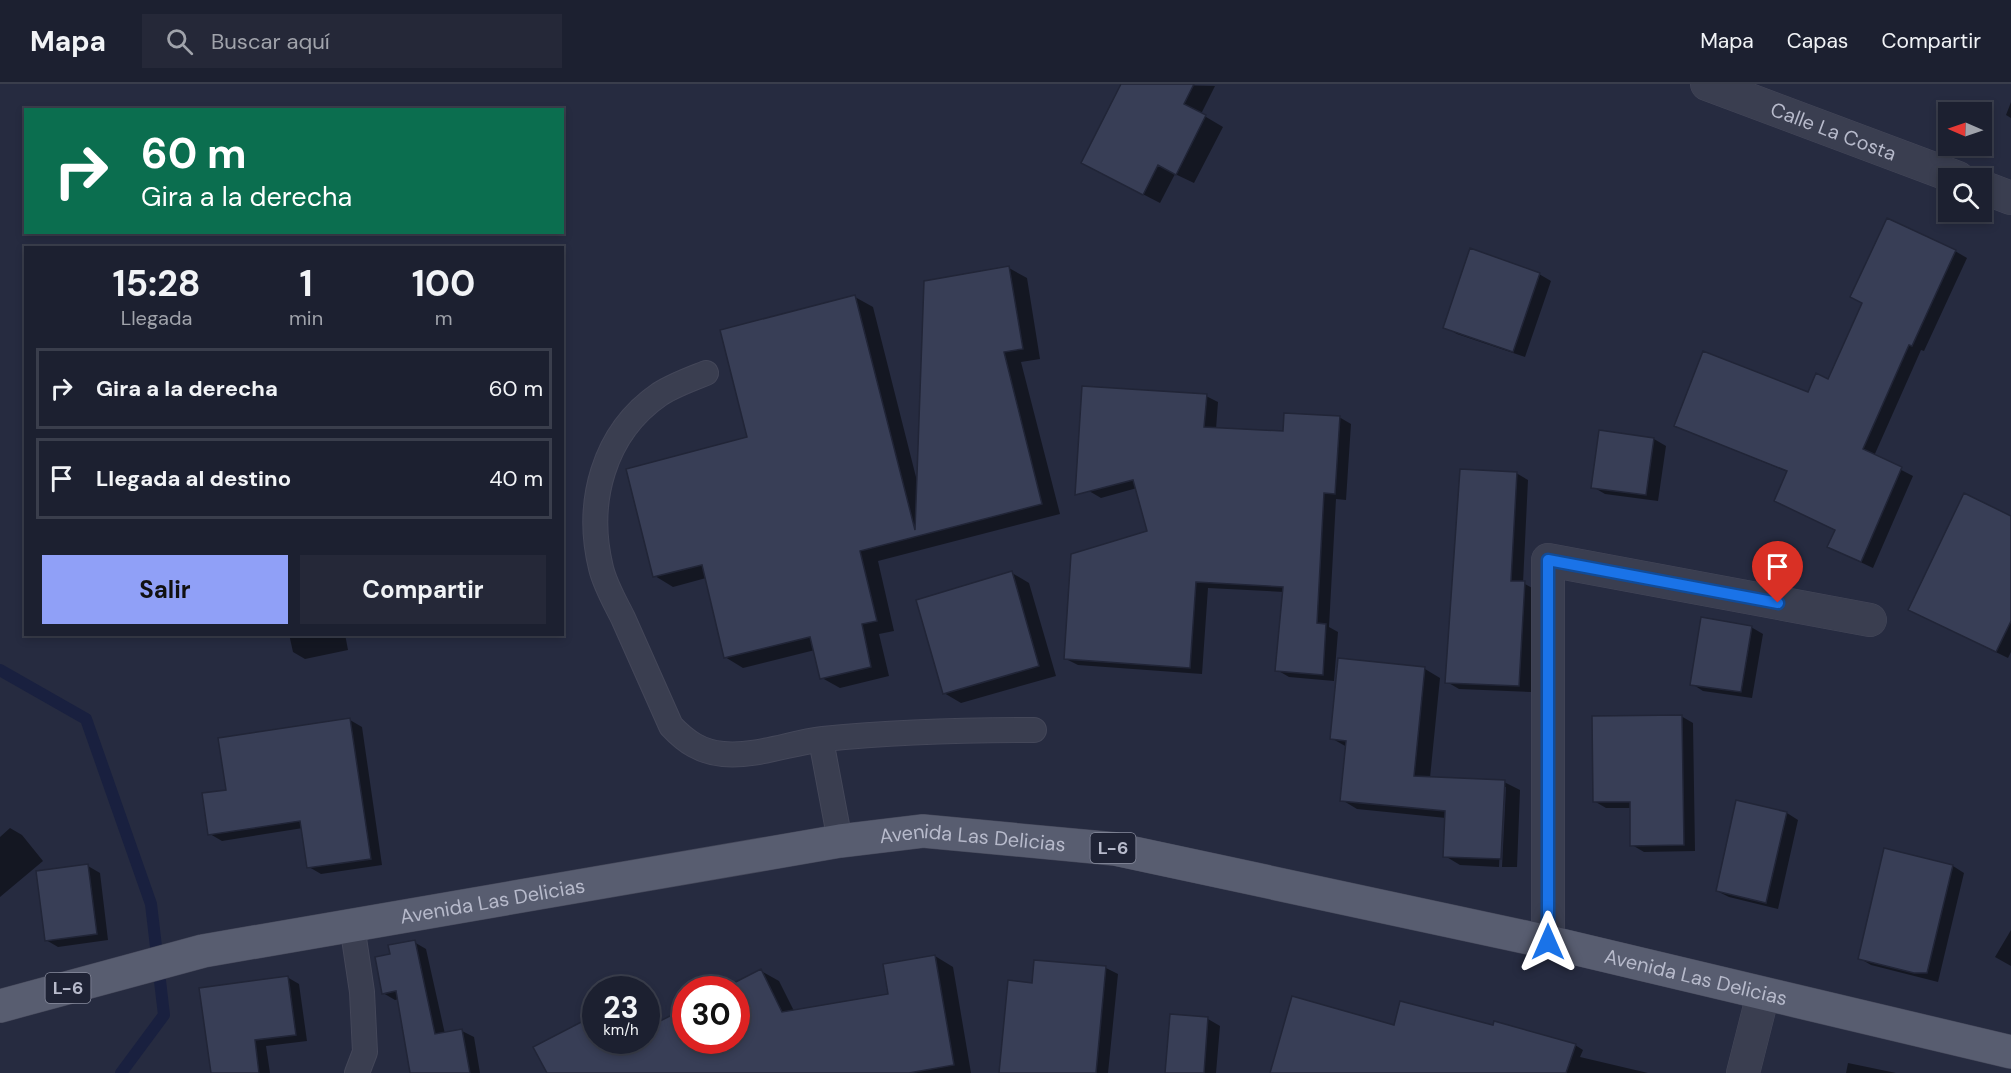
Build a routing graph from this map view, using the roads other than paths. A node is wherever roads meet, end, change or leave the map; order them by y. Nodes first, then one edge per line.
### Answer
1 (1714, 85) edge
2 (1938, 170) edge
3 (1992, 191) edge
4 (2011, 198) edge
5 (706, 373) dead end
6 (1870, 620) dead end
7 (1034, 730) dead end
8 (821, 740) junction
9 (840, 841) junction
10 (352, 925) junction
11 (1548, 942) junction
12 (1763, 994) junction
13 (0, 1006) edge
14 (2011, 1052) edge
15 (357, 1073) edge
16 (1743, 1073) edge

1 - 2 street, Calle La Costa
3 - 4 street
5 - 8 lane
6 - 11 street
7 - 8 lane
8 - 9 lane
9 - 10 main road, Avenida Las Delicias / L-6
9 - 11 main road, Avenida Las Delicias / L-6
10 - 13 main road, Avenida Las Delicias / L-6
10 - 15 lane
11 - 12 main road, Avenida Las Delicias / L-6
12 - 14 main road, Avenida Las Delicias / L-6
12 - 16 street

